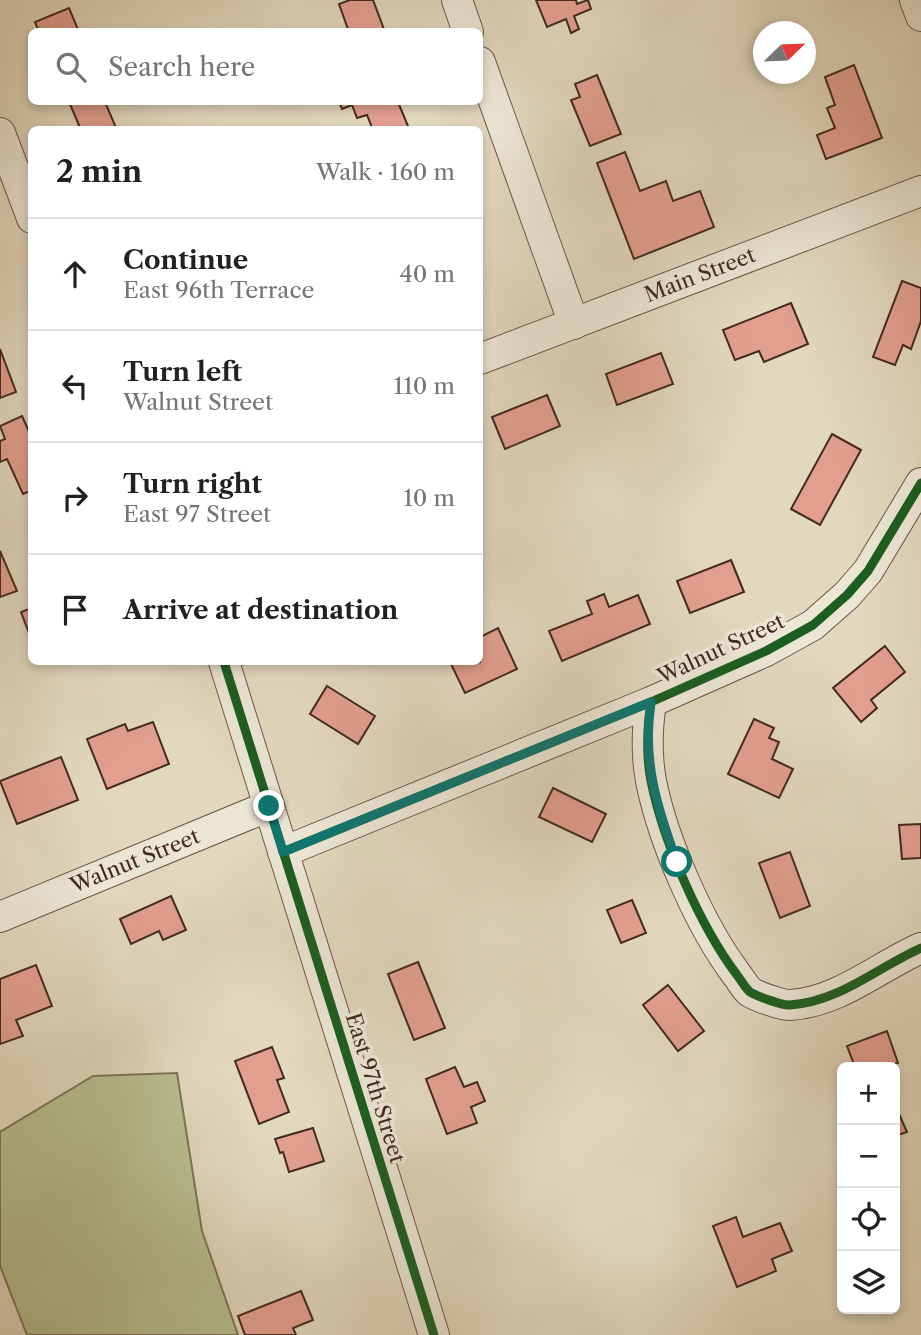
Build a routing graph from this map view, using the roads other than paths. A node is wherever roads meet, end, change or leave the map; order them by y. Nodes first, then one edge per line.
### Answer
1 (457, 0) edge
2 (915, 0) edge
3 (921, 16) edge
4 (467, 28) edge
5 (483, 70) edge
6 (0, 133) edge
7 (921, 191) edge
8 (28, 207) edge
9 (574, 324) junction
10 (483, 358) edge
11 (921, 483) edge
12 (225, 665) edge
13 (651, 702) junction
14 (269, 806) junction
15 (283, 852) junction
16 (0, 917) edge
17 (921, 948) edge
18 (434, 1335) edge

1 - 4 street
2 - 3 street
5 - 9 street
6 - 8 street
7 - 9 street, Main Street
9 - 10 street, Main Street
11 - 13 street, Walnut Street
12 - 14 street
13 - 15 street, Walnut Street
13 - 17 street
14 - 15 street, East 97th Street
14 - 16 street, Walnut Street
15 - 18 street, East 97th Street

